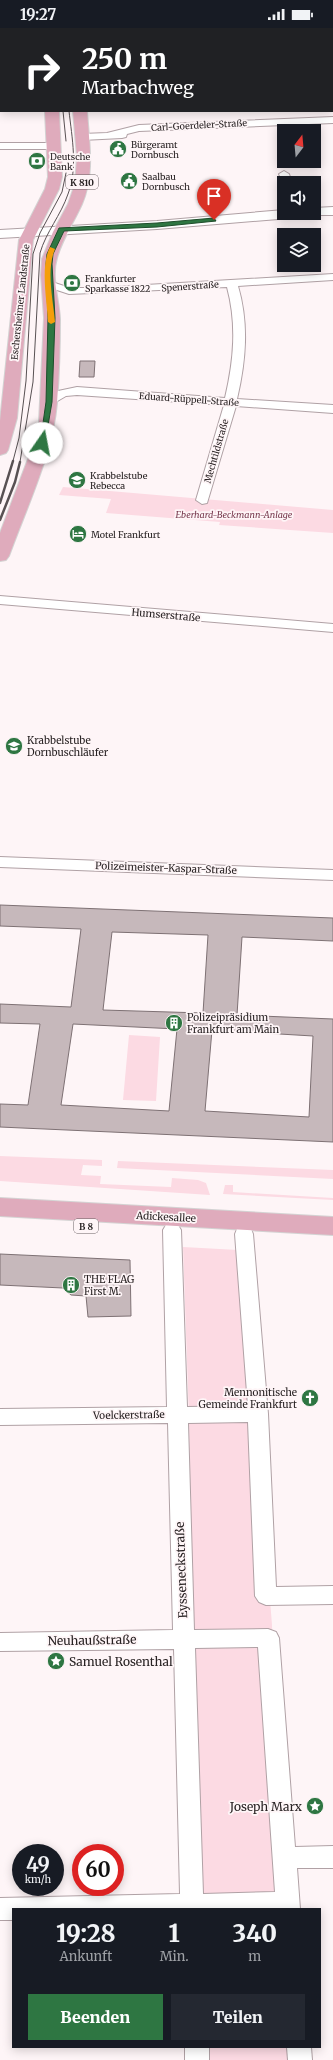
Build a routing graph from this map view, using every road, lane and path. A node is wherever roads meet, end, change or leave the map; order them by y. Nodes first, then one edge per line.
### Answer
1 (52, 112) edge
2 (80, 112) edge
3 (285, 112) edge
4 (333, 120) edge
5 (288, 121) junction
6 (82, 136) junction
7 (0, 146) edge
8 (53, 146) junction
9 (333, 211) edge
10 (321, 212) edge
11 (277, 215) edge
12 (63, 226) junction
13 (0, 228) edge
14 (31, 228) junction
15 (0, 234) edge
16 (333, 277) edge
17 (232, 283) junction
18 (49, 284) junction
19 (49, 402) junction
20 (230, 402) junction
21 (333, 409) edge
22 (0, 450) edge
23 (202, 500) dead end
24 (0, 556) edge
25 (0, 600) edge
26 (333, 628) edge
27 (0, 862) edge
28 (333, 875) edge
29 (0, 1207) edge
30 (0, 1222) edge
31 (333, 1226) edge
32 (172, 1230) junction
33 (244, 1234) junction
34 (333, 1239) edge
35 (258, 1414) junction
36 (177, 1415) junction
37 (0, 1417) edge
38 (333, 1595) edge
39 (183, 1639) junction
40 (0, 1642) edge
41 (333, 1857) edge
42 (285, 1858) junction
43 (288, 1906) edge
44 (192, 1907) edge
45 (105, 1908) edge
46 (0, 1909) edge
47 (12, 1909) edge
48 (197, 2048) edge
49 (299, 2048) edge
50 (197, 2060) edge
51 (300, 2060) edge

1 - 8 main road, Eschersheimer Landstraße / K 810
2 - 6 main road, K 810
3 - 5 street
4 - 5 street
5 - 6 street
6 - 12 main road, K 810
7 - 8 street
8 - 14 main road, Eschersheimer Landstraße / K 810
9 - 10 main road
11 - 12 main road
12 - 14 main road
12 - 18 main road, K 810
13 - 14 main road
14 - 15 main road
14 - 22 main road, Eschersheimer Landstraße / K 810
16 - 17 street, Spenerstraße
17 - 18 street, Spenerstraße
17 - 20 street, Mechtildstraße
18 - 19 main road, K 810
19 - 20 street, Eduard-Rüppell-Straße
19 - 24 main road, K 810
20 - 21 street, Eduard-Rüppell-Straße
20 - 23 street, Mechtildstraße
25 - 26 street, Humserstraße
27 - 28 street, Polizeimeister-Kaspar-Straße
29 - 31 main road, Adickesallee / B 8
30 - 32 main road, Adickesallee / B 8
32 - 33 main road, Adickesallee / B 8
32 - 36 street, Eysseneckstraße
33 - 34 main road, Adickesallee / B 8
33 - 35 street
35 - 36 street, Voelckerstraße
35 - 38 street
36 - 37 street, Voelckerstraße
36 - 39 street, Eysseneckstraße
39 - 40 street, Neuhaußstraße
39 - 42 street, Neuhaußstraße
39 - 44 street, Eysseneckstraße
41 - 42 street
42 - 43 street
43 - 44 street
44 - 45 street
46 - 47 street
48 - 50 street
49 - 51 street

